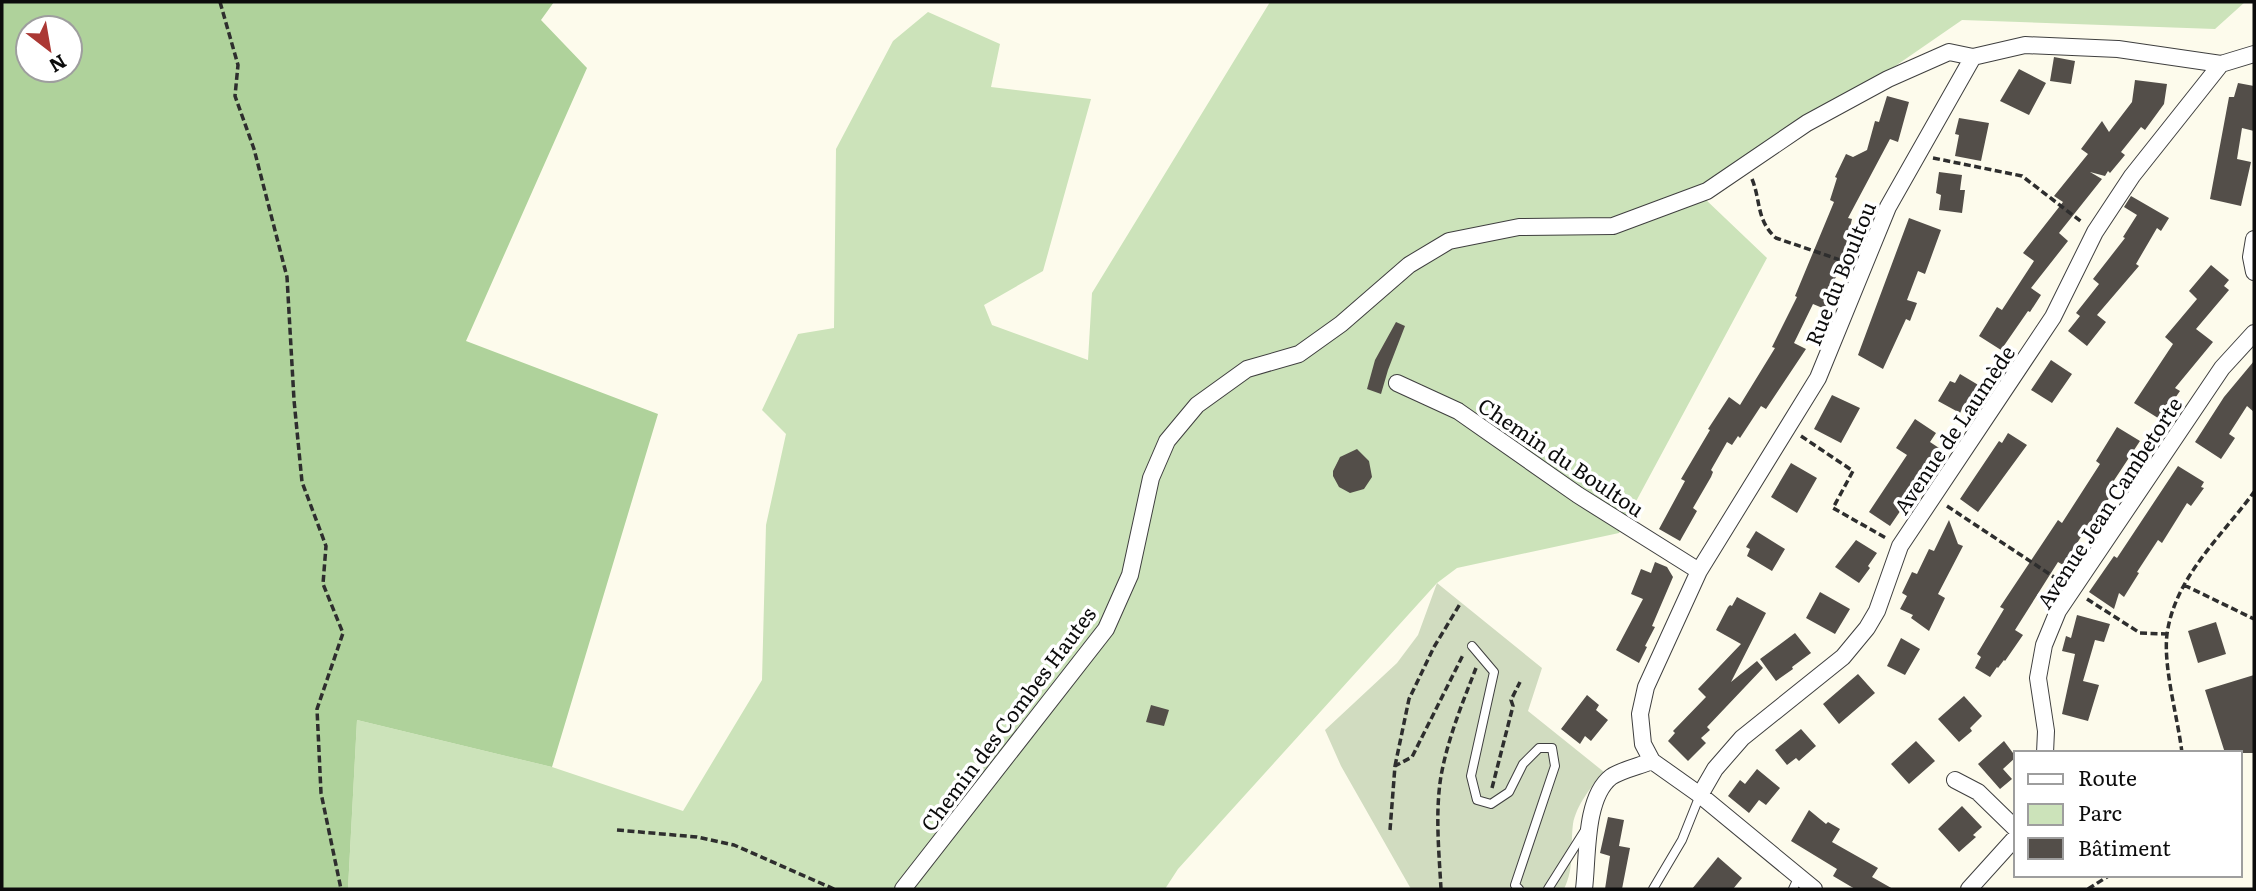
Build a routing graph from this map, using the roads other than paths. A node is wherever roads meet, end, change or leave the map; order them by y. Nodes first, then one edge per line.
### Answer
1 (2254, 54) edge
2 (1973, 57) junction
3 (2221, 64) junction
4 (2254, 239) edge
5 (2254, 272) edge
6 (2254, 332) edge
7 (1397, 383) dead end
8 (1699, 571) junction
9 (1472, 646) road end
10 (2045, 751) edge
11 (1652, 761) junction
12 (1955, 780) dead end
13 (1700, 795) junction
14 (1588, 827) junction
15 (2014, 827) edge
16 (2014, 839) edge
17 (1796, 883) edge
18 (903, 889) edge
19 (1519, 889) edge
20 (1548, 889) edge
21 (1584, 889) edge
22 (1653, 889) edge
23 (1814, 889) edge
24 (1969, 889) edge

1 - 3 street
2 - 3 street
2 - 8 street, Rue du Boultou
2 - 18 street, Chemin des Combes Hautes
3 - 13 street, Avenue de Laumède
4 - 5 street
6 - 10 street, Avenue Jean Cambetorte
7 - 8 street, Chemin du Boultou
8 - 11 street, Rue du Boultou
9 - 19 lane
11 - 13 street
11 - 14 street
12 - 15 street
13 - 17 street
13 - 22 lane
14 - 20 lane
14 - 21 street
16 - 24 street
17 - 23 street

